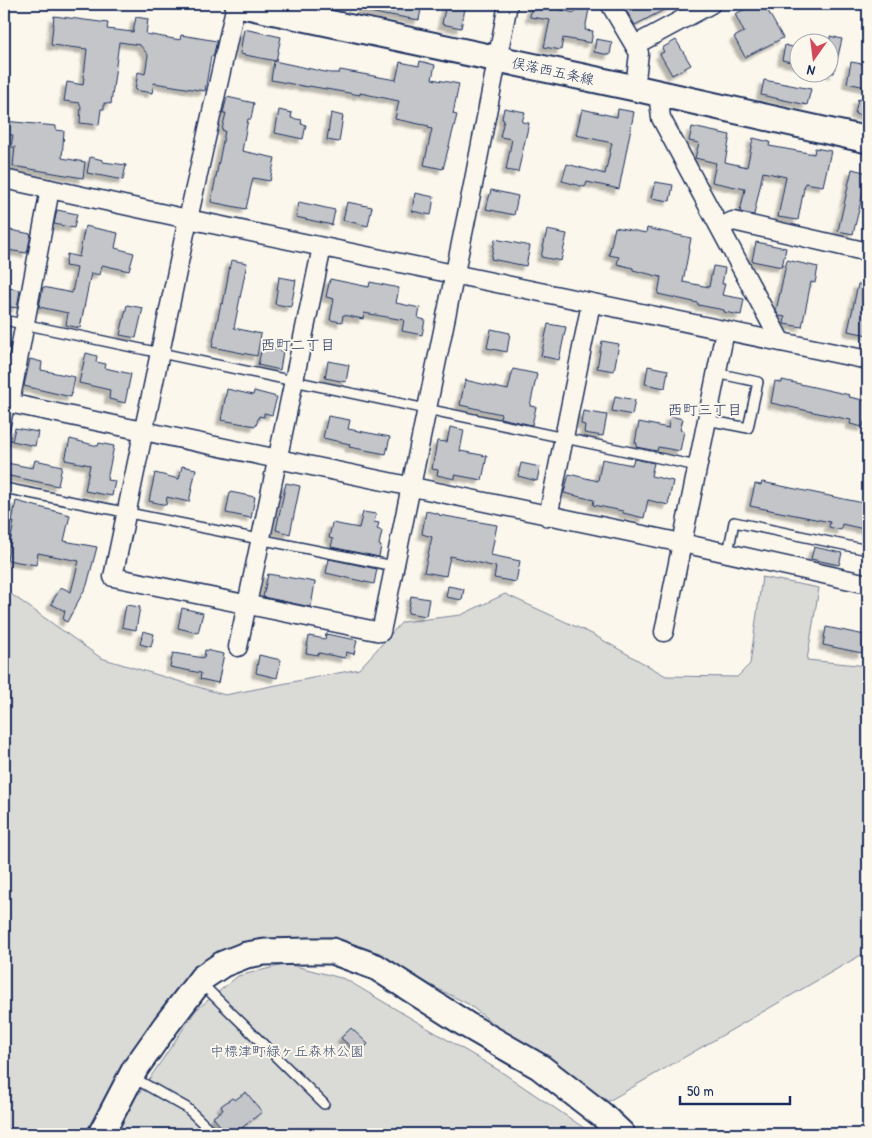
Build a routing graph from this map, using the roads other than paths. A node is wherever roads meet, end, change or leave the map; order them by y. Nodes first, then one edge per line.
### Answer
1 (237, 4) edge
2 (508, 4) edge
3 (610, 4) edge
4 (711, 4) edge
5 (635, 45) junction
6 (497, 59) junction
7 (647, 91) junction
8 (868, 140) edge
9 (4, 179) edge
10 (50, 189) junction
11 (188, 219) junction
12 (720, 227) junction
13 (322, 247) junction
14 (868, 252) edge
15 (454, 274) junction
16 (591, 303) junction
17 (4, 320) edge
18 (25, 324) junction
19 (725, 330) junction
20 (781, 342) junction
21 (161, 353) junction
22 (868, 360) edge
23 (716, 373) junction
24 (294, 382) junction
25 (7, 403) edge
26 (426, 408) junction
27 (707, 420) junction
28 (4, 431) edge
29 (145, 432) junction
30 (564, 438) junction
31 (278, 459) junction
32 (697, 466) junction
33 (410, 487) junction
34 (4, 488) edge
35 (127, 513) junction
36 (548, 517) junction
37 (261, 540) junction
38 (682, 543) junction
39 (868, 550) edge
40 (728, 554) junction
41 (394, 566) junction
42 (868, 584) edge
43 (247, 604) junction
44 (664, 632) dead end
45 (238, 647) dead end
46 (200, 982) junction
47 (131, 1077) junction
48 (324, 1104) dead end
49 (101, 1134) edge
50 (214, 1134) edge
51 (622, 1134) edge

1 - 6 street, 俣落西五条線
1 - 11 street
2 - 6 street
3 - 5 street
4 - 5 street
5 - 7 street
6 - 7 street, 俣落西五条線
6 - 15 street
7 - 8 street, 俣落西五条線
7 - 12 street
9 - 10 street
10 - 11 street
10 - 18 street
11 - 13 street
11 - 21 street
12 - 14 street
12 - 20 street
13 - 15 street
13 - 24 street
15 - 16 street
15 - 26 street
16 - 19 street
16 - 30 street
17 - 18 lane
18 - 21 lane
18 - 25 street
19 - 20 street
19 - 23 street
20 - 22 street
21 - 24 lane
21 - 29 street
23 - 27 street
23 - 27 lane
24 - 26 lane
24 - 31 street
25 - 28 lane
25 - 29 street
26 - 30 lane
26 - 33 street
27 - 32 street
29 - 31 street
29 - 35 street
30 - 32 lane
30 - 36 street
31 - 33 street
31 - 37 street
32 - 38 street
33 - 36 street
33 - 41 street
34 - 35 lane
35 - 37 lane
35 - 43 street
36 - 38 street
37 - 41 lane
37 - 43 street
38 - 40 street
38 - 44 street
39 - 40 lane
40 - 42 street
41 - 43 street
43 - 45 street
46 - 47 street
46 - 48 lane
46 - 51 street
47 - 49 street
47 - 50 lane

